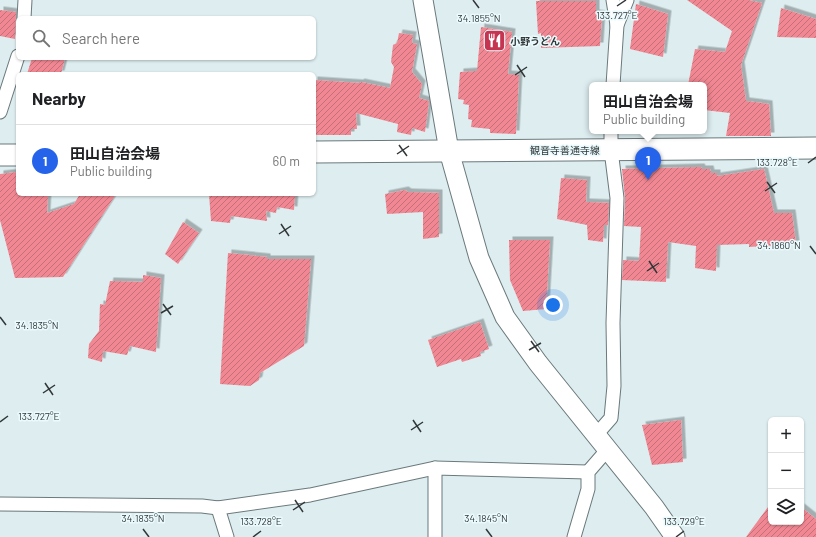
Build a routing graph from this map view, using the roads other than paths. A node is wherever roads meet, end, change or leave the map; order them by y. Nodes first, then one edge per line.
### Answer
1 (25, 0) edge
2 (423, 0) edge
3 (613, 0) edge
4 (627, 0) edge
5 (24, 16) edge
6 (616, 25) junction
7 (17, 60) edge
8 (613, 82) edge
9 (0, 112) edge
10 (611, 140) edge
11 (816, 148) edge
12 (449, 151) junction
13 (316, 152) edge
14 (0, 155) edge
15 (16, 155) edge
16 (602, 442) junction
17 (434, 468) junction
18 (588, 472) junction
19 (0, 504) edge
20 (218, 508) junction
21 (227, 537) edge
22 (434, 537) edge
23 (574, 537) edge
24 (675, 537) edge

1 - 5 street
2 - 12 street
3 - 6 street
4 - 6 street
6 - 8 street
7 - 9 street
10 - 11 main road, 観音寺善通寺線
10 - 12 main road, 観音寺善通寺線
10 - 16 street
12 - 13 main road, 観音寺善通寺線
12 - 16 street
14 - 15 main road
16 - 18 street
16 - 24 street
17 - 18 street
17 - 20 street
17 - 22 street
18 - 23 street
19 - 20 street
20 - 21 street

